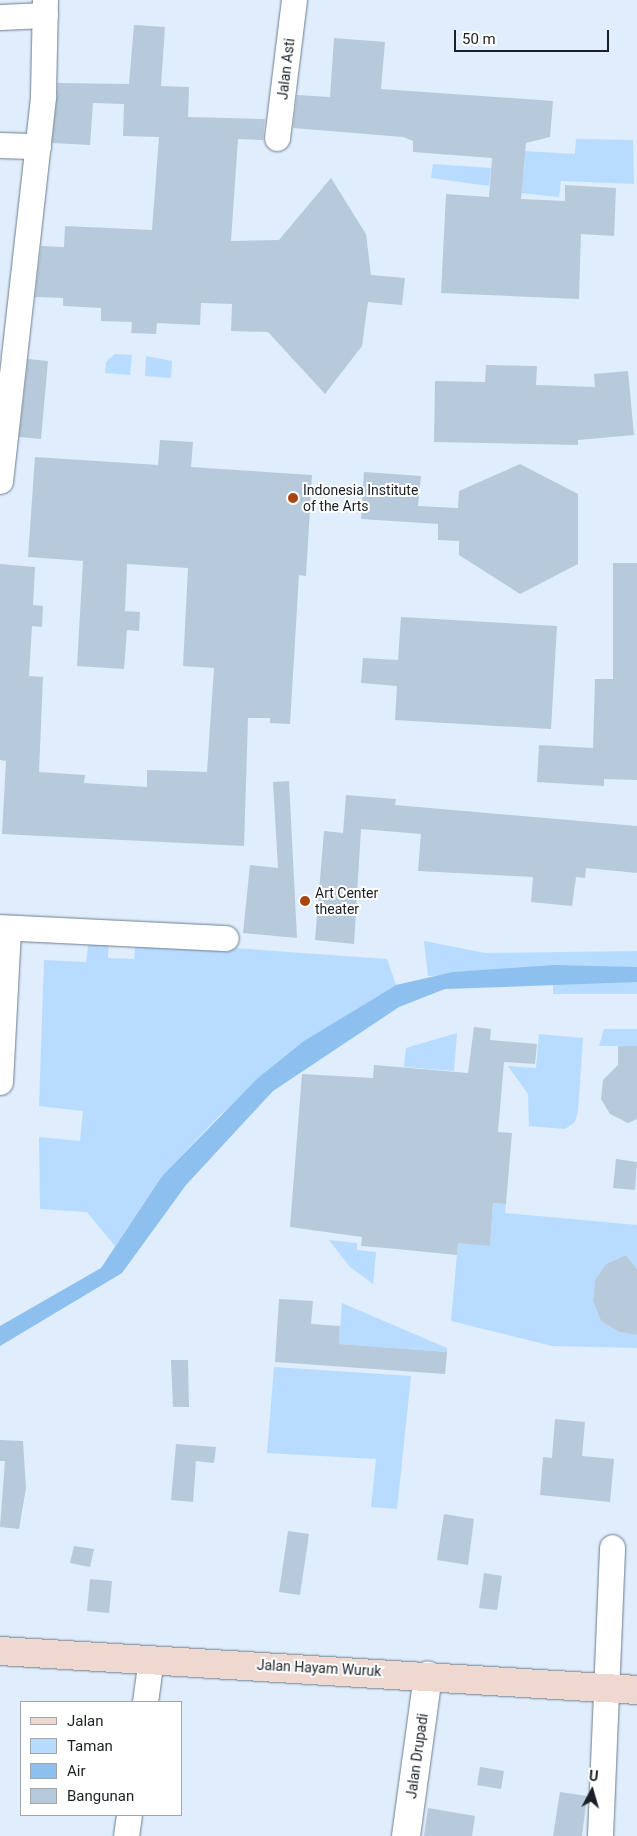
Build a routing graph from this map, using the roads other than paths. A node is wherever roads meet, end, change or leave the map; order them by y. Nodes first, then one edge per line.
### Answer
1 (294, 0) edge
2 (45, 8) edge
3 (0, 17) edge
4 (277, 138) dead end
5 (0, 145) edge
6 (38, 146) junction
7 (7, 338) edge
8 (0, 481) edge
9 (4, 928) edge
10 (226, 938) dead end
11 (0, 1082) edge
12 (612, 1547) dead end
13 (0, 1651) edge
14 (151, 1658) junction
15 (428, 1675) junction
16 (608, 1688) junction
17 (637, 1690) edge
18 (145, 1701) edge
19 (129, 1816) edge
20 (126, 1836) edge
21 (406, 1836) edge
22 (600, 1836) edge

1 - 4 street, Jalan Asti
2 - 3 street
2 - 6 street
5 - 6 street
6 - 7 street
7 - 8 street
9 - 10 street
9 - 11 street
12 - 16 street
13 - 14 main road, Jalan Hayam Wuruk
14 - 15 main road, Jalan Hayam Wuruk
14 - 18 street
15 - 16 main road, Jalan Hayam Wuruk
15 - 21 street, Jalan Drupadi
16 - 17 main road, Jalan Hayam Wuruk
16 - 22 street
19 - 20 street

